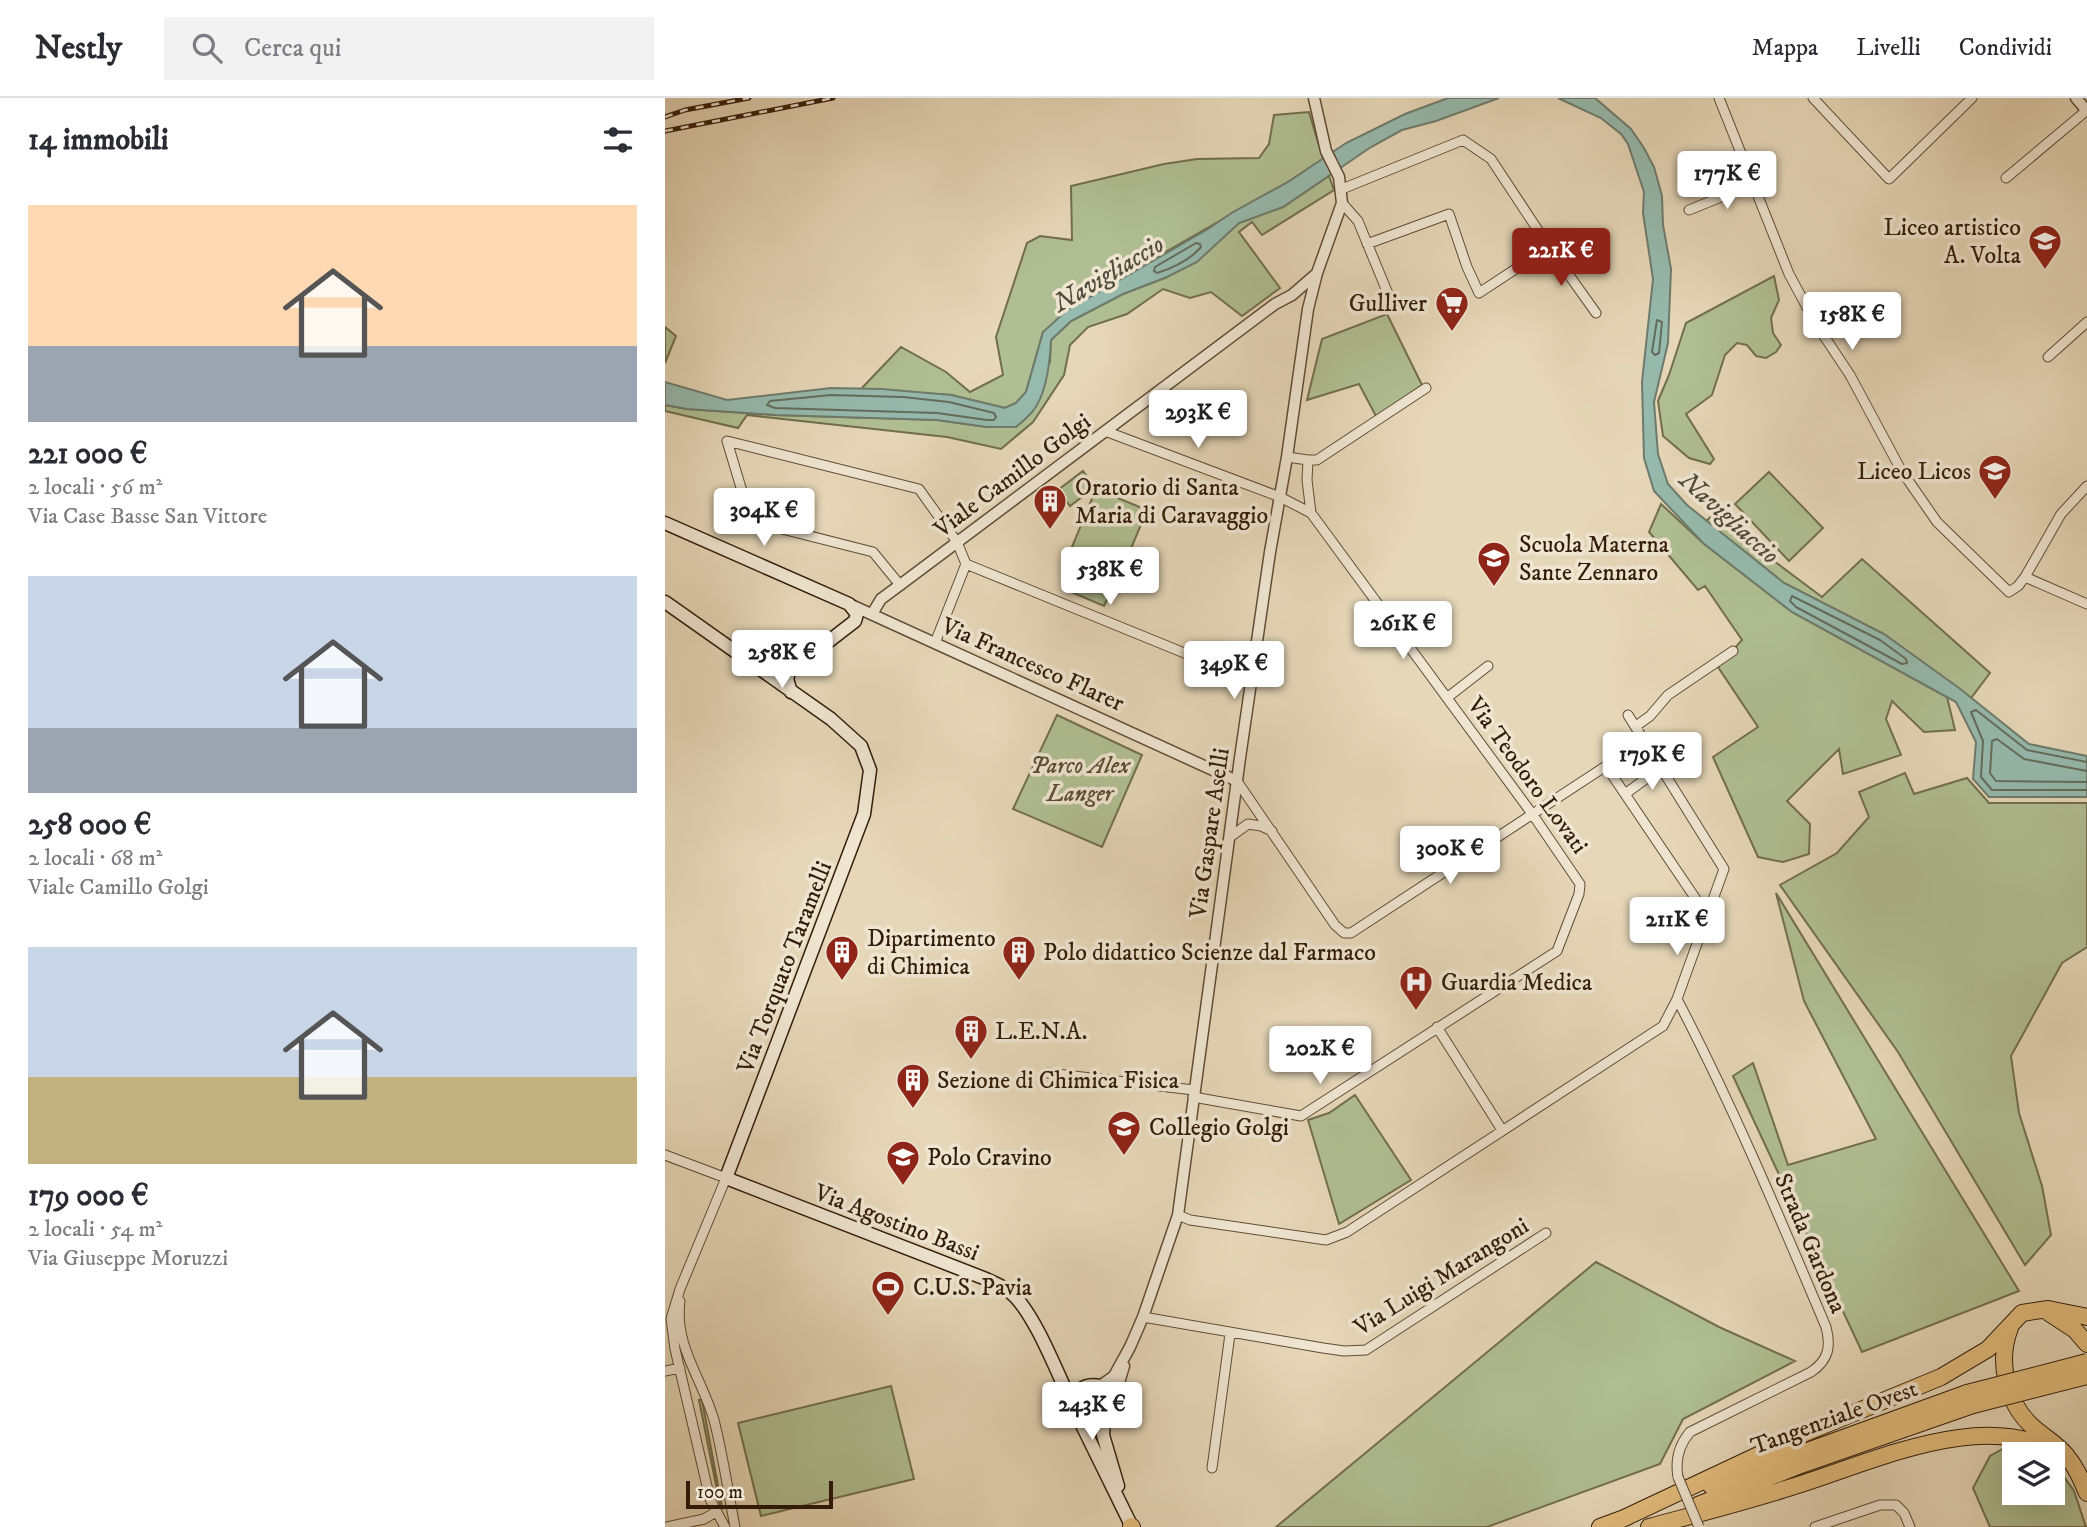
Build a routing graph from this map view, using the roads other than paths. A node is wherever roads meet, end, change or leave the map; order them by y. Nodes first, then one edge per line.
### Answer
1 (1314, 98) edge
2 (1719, 98) edge
3 (1813, 98) edge
4 (1972, 98) edge
5 (2076, 98) edge
6 (2087, 111) edge
7 (2005, 177) dead end
8 (1341, 183) junction
9 (1753, 184) junction
10 (1342, 203) junction
11 (1689, 210) dead end
12 (1367, 244) junction
13 (1549, 247) junction
14 (1317, 273) junction
15 (1391, 301) dead end
16 (1597, 313) dead end
17 (2087, 321) edge
18 (2048, 357) dead end
19 (1426, 388) dead end
20 (1105, 431) junction
21 (1287, 457) junction
22 (1308, 460) junction
23 (2087, 486) edge
24 (1280, 497) junction
25 (1311, 513) junction
26 (665, 523) edge
27 (957, 542) junction
28 (966, 564) junction
29 (2025, 577) junction
30 (900, 585) junction
31 (665, 602) edge
32 (849, 604) junction
33 (2087, 604) edge
34 (874, 615) junction
35 (855, 621) junction
36 (935, 643) junction
37 (1733, 651) dead end
38 (1488, 666) dead end
39 (792, 668) junction
40 (764, 673) junction
41 (1253, 681) junction
42 (791, 692) junction
43 (1448, 697) junction
44 (1628, 715) dead end
45 (1636, 726) junction
46 (1662, 767) junction
47 (1237, 781) junction
48 (1625, 794) junction
49 (1534, 815) junction
50 (1272, 831) junction
51 (1230, 837) junction
52 (1707, 917) junction
53 (1677, 999) junction
54 (1437, 1027) junction
55 (1048, 1073) dead end
56 (1194, 1093) junction
57 (1502, 1130) junction
58 (665, 1155) edge
59 (726, 1178) junction
60 (1178, 1215) junction
61 (1546, 1233) dead end
62 (684, 1282) junction
63 (2038, 1309) junction
64 (1143, 1317) junction
65 (2087, 1317) edge
66 (2012, 1322) junction
67 (1230, 1334) junction
68 (2087, 1344) edge
69 (1130, 1347) junction
70 (2087, 1362) edge
71 (680, 1368) junction
72 (665, 1371) edge
73 (1057, 1375) junction
74 (2087, 1376) edge
75 (701, 1386) junction
76 (1100, 1386) junction
77 (1079, 1389) junction
78 (685, 1393) junction
79 (1970, 1399) junction
80 (1072, 1404) junction
81 (1112, 1406) junction
82 (1080, 1421) junction
83 (1104, 1421) junction
84 (2070, 1461) junction
85 (1212, 1468) dead end
86 (2087, 1493) edge
87 (716, 1512) junction
88 (1620, 1520) junction
89 (1131, 1524) edge
90 (667, 1527) edge
91 (725, 1527) edge
92 (735, 1527) edge
93 (1600, 1527) edge
94 (1640, 1527) edge
95 (1649, 1527) edge
96 (1699, 1527) edge
97 (1815, 1527) edge
98 (1910, 1527) edge

1 - 8 street
2 - 9 street
3 - 4 street
5 - 6 street
6 - 7 street
8 - 10 street, Via Gaspare Aselli
8 - 13 street
9 - 11 street
9 - 29 street
10 - 12 street
10 - 14 street, Via Gaspare Aselli
12 - 13 street
12 - 15 street
13 - 16 street
14 - 20 street, Viale Camillo Golgi
14 - 21 street, Via Gaspare Aselli
17 - 18 street
19 - 22 street
20 - 24 street, Via Teodoro Lovati
20 - 27 street, Viale Camillo Golgi
21 - 22 street
21 - 24 street, Via Gaspare Aselli
22 - 25 street
23 - 29 street
24 - 25 street, Via Teodoro Lovati
24 - 41 street, Via Gaspare Aselli
25 - 43 street, Via Teodoro Lovati
26 - 32 main road
27 - 28 street
27 - 30 street, Viale Camillo Golgi
27 - 30 street
28 - 36 street
28 - 41 street
29 - 33 street
30 - 34 street, Viale Camillo Golgi
31 - 40 main road
32 - 34 street, Via Francesco Flarer
32 - 35 main road
34 - 35 street
34 - 36 street, Via Francesco Flarer
35 - 39 main road
36 - 47 street, Via Francesco Flarer
37 - 45 street
38 - 43 street
39 - 40 main road
39 - 42 main road
40 - 42 main road
41 - 47 street, Via Gaspare Aselli
42 - 59 main road, Via Torquato Taramelli
43 - 49 street, Via Teodoro Lovati
44 - 45 street
45 - 46 street
46 - 48 street
46 - 52 street
47 - 50 street
47 - 51 street, Via Gaspare Aselli
48 - 49 street
48 - 52 street
49 - 50 street
49 - 54 street, Via Teodoro Lovati
50 - 51 street
51 - 56 street, Via Gaspare Aselli
52 - 53 street
53 - 57 street
53 - 96 street, Strada Gardona, bridge
54 - 56 street
54 - 57 street
55 - 56 street
56 - 60 street, Via Gaspare Aselli
57 - 60 street
58 - 59 street
59 - 62 street, Via Torquato Taramelli
59 - 73 main road, Via Agostino Bassi
60 - 64 street, Via Gaspare Aselli
61 - 67 street, Via Luigi Marangoni
62 - 71 street, Via Torquato Taramelli
62 - 75 street, Via Torquato Taramelli
63 - 65 highway
63 - 66 highway
63 - 68 highway
64 - 67 street, Via Luigi Marangoni
64 - 69 street, Via Gaspare Aselli
66 - 84 highway
66 - 88 highway
67 - 85 street
69 - 76 street, Via Gaspare Aselli
69 - 81 street, Via Gaspare Aselli
70 - 79 highway, Tangenziale Ovest, bridge
71 - 72 street
71 - 78 street, Via Torquato Taramelli
73 - 77 main road
73 - 80 main road, Via Agostino Bassi
74 - 79 highway, Tangenziale Ovest, bridge
75 - 78 street
75 - 92 street, Via Torquato Taramelli
76 - 77 main road
76 - 81 main road
77 - 80 main road
78 - 87 street, Via Torquato Taramelli
79 - 88 highway, Tangenziale Ovest
79 - 94 highway, Tangenziale Ovest
80 - 82 main road
81 - 83 main road
82 - 83 main road
82 - 89 main road
83 - 89 main road
84 - 86 highway
84 - 95 highway
87 - 90 street
87 - 91 street, Via Torquato Taramelli
88 - 93 highway, Tangenziale Ovest
97 - 98 street

